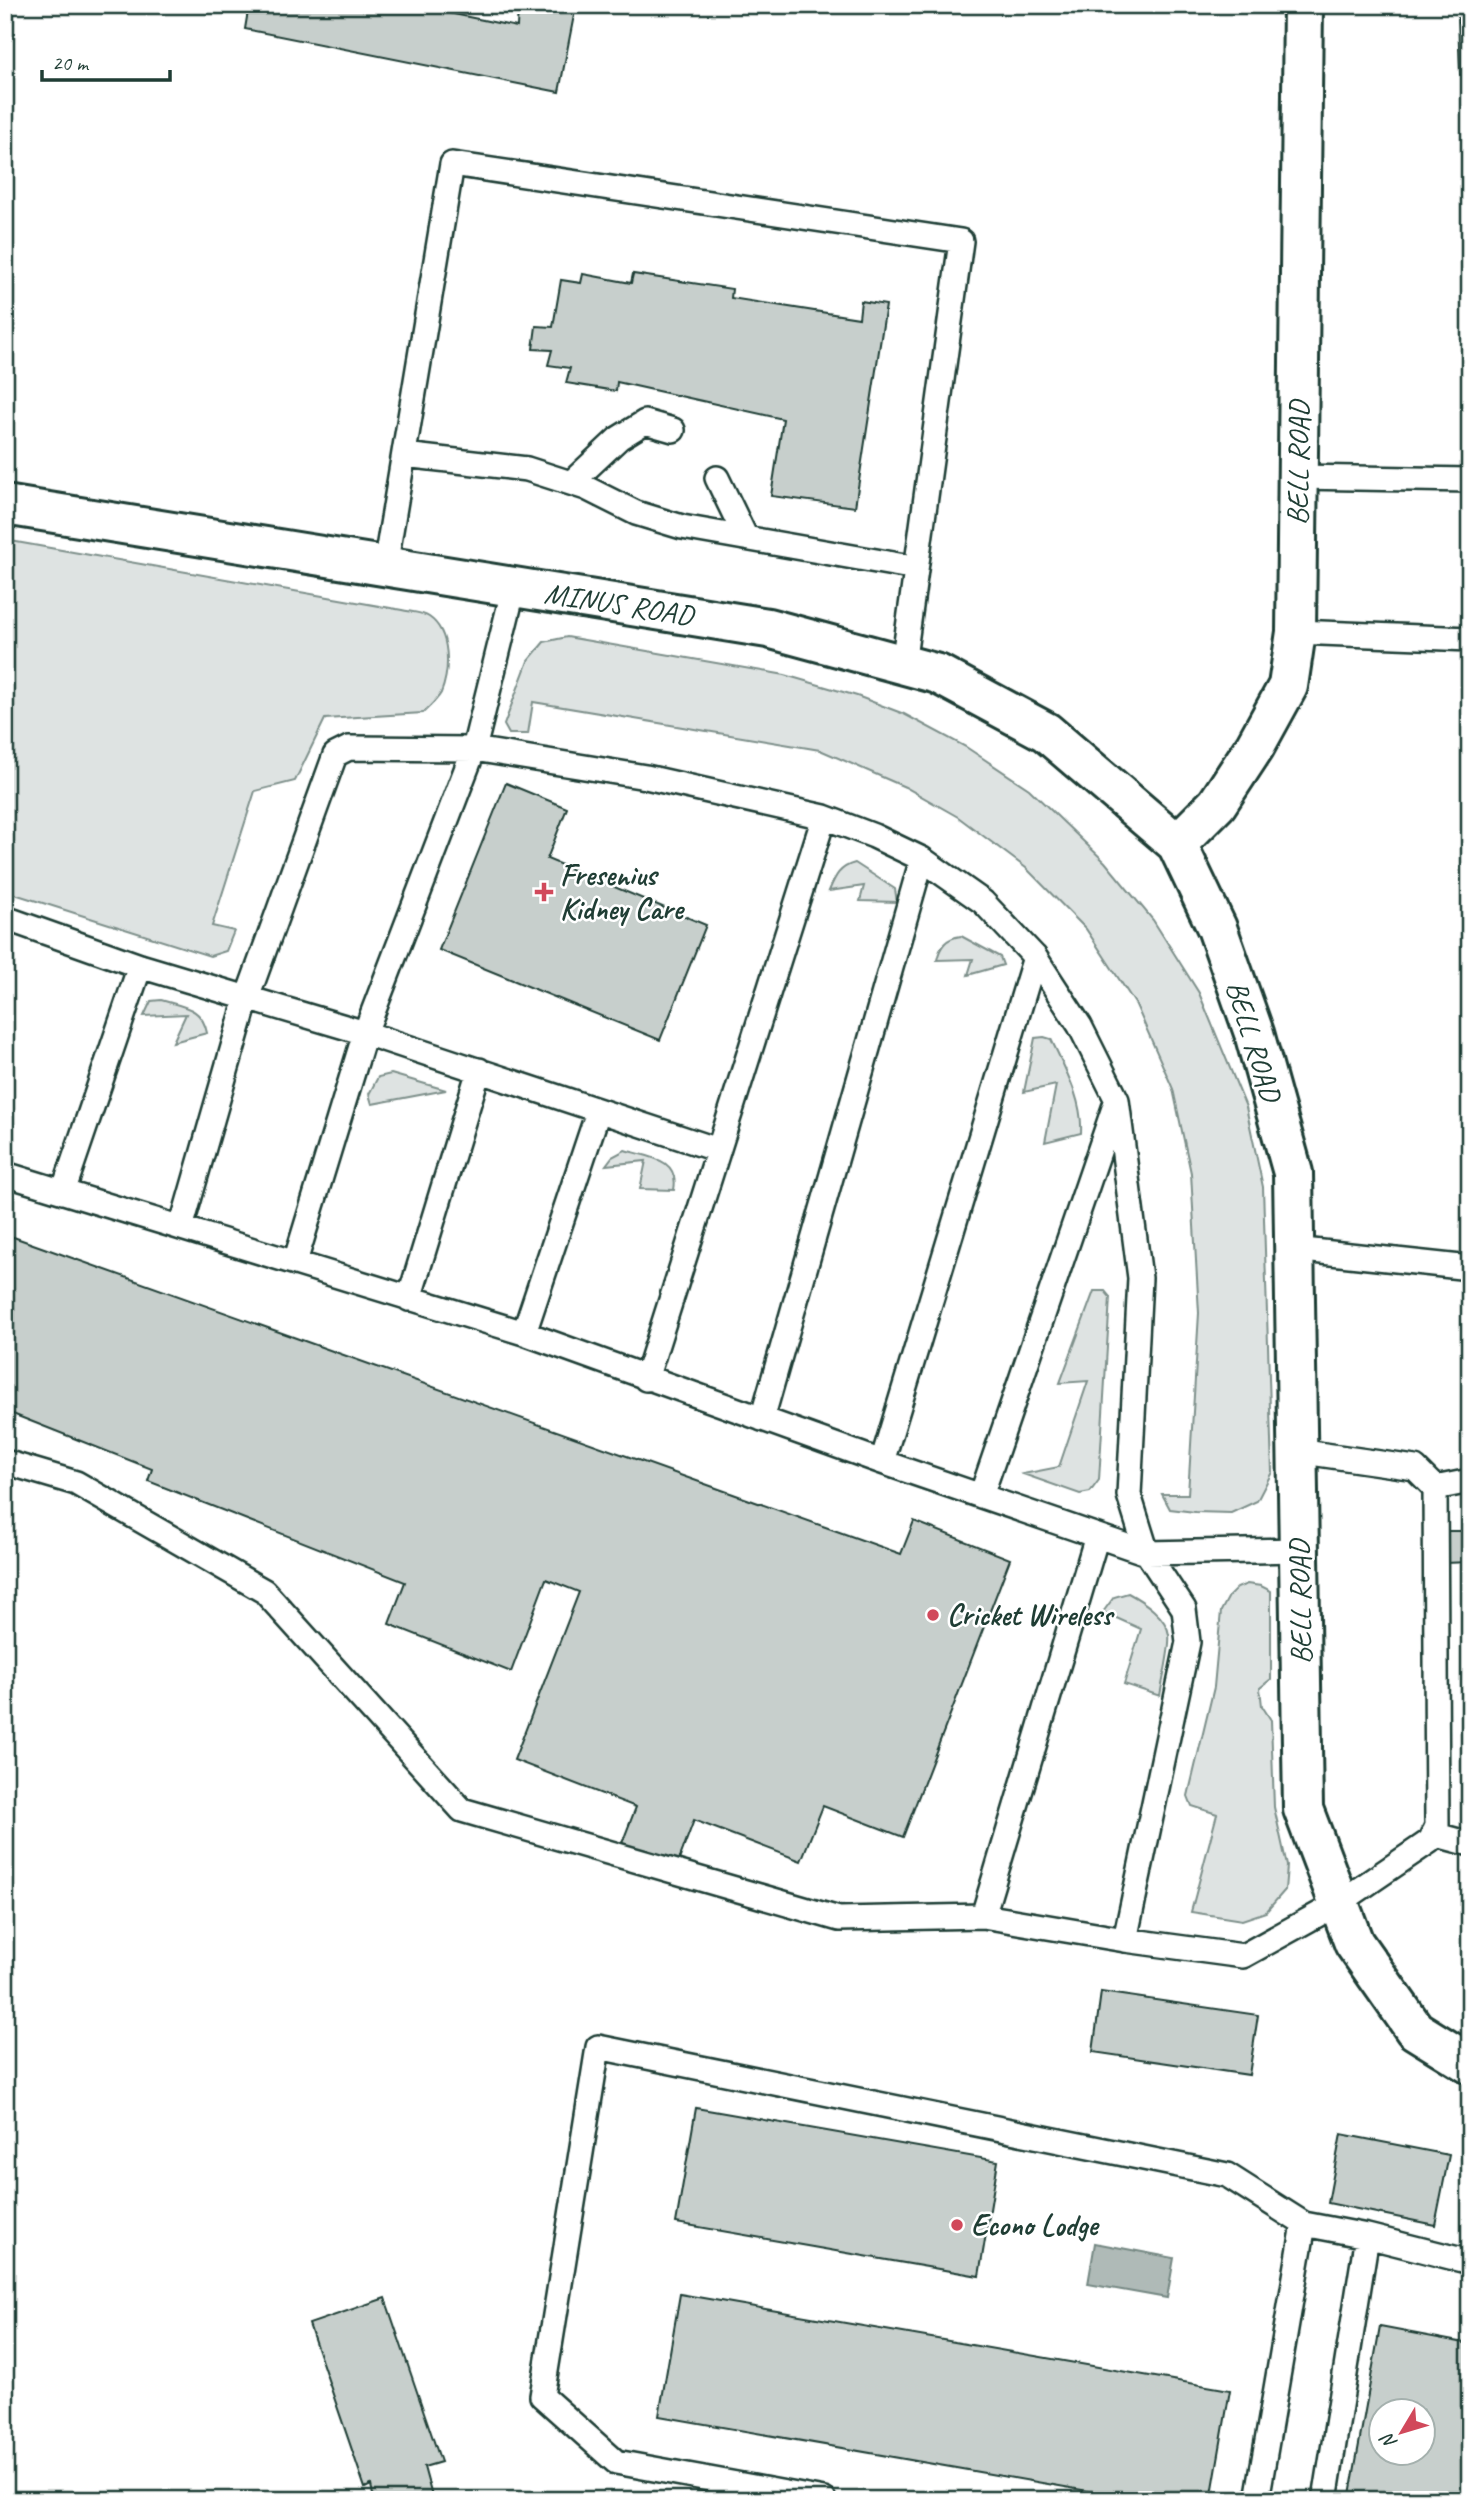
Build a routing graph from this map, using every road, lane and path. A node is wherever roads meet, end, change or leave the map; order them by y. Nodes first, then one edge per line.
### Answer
1 (1303, 5) edge
2 (673, 430) dead end
3 (404, 455) junction
4 (1298, 477) junction
5 (717, 478) dead end
6 (1470, 480) edge
7 (571, 483) junction
8 (5, 505) edge
9 (746, 538) junction
10 (385, 567) junction
11 (916, 568) junction
12 (514, 587) junction
13 (1296, 632) junction
14 (1470, 639) edge
15 (903, 665) junction
16 (474, 749) junction
17 (824, 817) junction
18 (1177, 844) junction
19 (922, 859) junction
20 (7, 926) edge
21 (1035, 957) junction
22 (140, 967) junction
23 (247, 998) junction
24 (365, 1033) junction
25 (479, 1070) junction
26 (1117, 1100) junction
27 (598, 1112) junction
28 (718, 1150) junction
29 (5, 1174) edge
30 (63, 1192) junction
31 (181, 1228) junction
32 (1294, 1249) junction
33 (295, 1262) junction
34 (1470, 1268) edge
35 (409, 1299) junction
36 (524, 1333) junction
37 (646, 1378) junction
38 (762, 1419) junction
39 (1297, 1451) junction
40 (5, 1462) edge
41 (882, 1462) junction
42 (1470, 1481) edge
43 (1435, 1488) junction
44 (981, 1496) junction
45 (1097, 1535) junction
46 (1299, 1550) junction
47 (1147, 1553) junction
48 (1433, 1834) junction
49 (1470, 1844) edge
50 (1339, 1903) junction
51 (983, 1916) junction
52 (1125, 1940) junction
53 (1470, 2064) edge
54 (1304, 2224) junction
55 (1367, 2236) junction
56 (1470, 2262) edge
57 (824, 2500) edge
58 (1257, 2500) edge
59 (1325, 2500) edge

1 - 4 street, BELL ROAD
2 - 7 lane
3 - 7 lane
3 - 10 lane
3 - 11 lane
4 - 6 lane
4 - 13 street, BELL ROAD
5 - 9 lane
7 - 9 lane
8 - 10 street, MINUS ROAD
9 - 11 lane
10 - 12 street, MINUS ROAD
11 - 15 lane
12 - 15 street, MINUS ROAD
12 - 16 lane
13 - 14 lane
13 - 18 street, BELL ROAD
15 - 18 street, MINUS ROAD
16 - 17 lane
16 - 23 lane
16 - 24 lane
17 - 19 lane
17 - 28 lane
18 - 32 street, BELL ROAD
19 - 21 lane
19 - 38 lane
20 - 22 lane
21 - 26 lane
21 - 41 lane
22 - 23 lane
22 - 30 lane
23 - 24 lane
23 - 31 lane
24 - 25 lane
24 - 33 lane
25 - 27 lane
25 - 35 lane
26 - 44 lane
26 - 47 lane
27 - 28 lane
27 - 36 lane
28 - 37 lane
29 - 30 lane
30 - 31 lane
31 - 33 lane
32 - 34 lane
32 - 39 street, BELL ROAD
33 - 35 lane
35 - 36 lane
36 - 37 lane
37 - 38 lane
38 - 41 lane
39 - 43 lane
39 - 46 street, BELL ROAD
40 - 51 lane
41 - 44 lane
42 - 43 lane
43 - 48 lane
44 - 45 lane
45 - 47 lane
45 - 51 lane
46 - 47 lane
46 - 50 street, BELL ROAD
47 - 52 lane
48 - 49 lane
48 - 50 lane
50 - 52 lane
50 - 53 street, BELL ROAD
51 - 52 lane
54 - 55 lane
54 - 57 lane
54 - 58 lane
55 - 56 lane
55 - 59 lane

